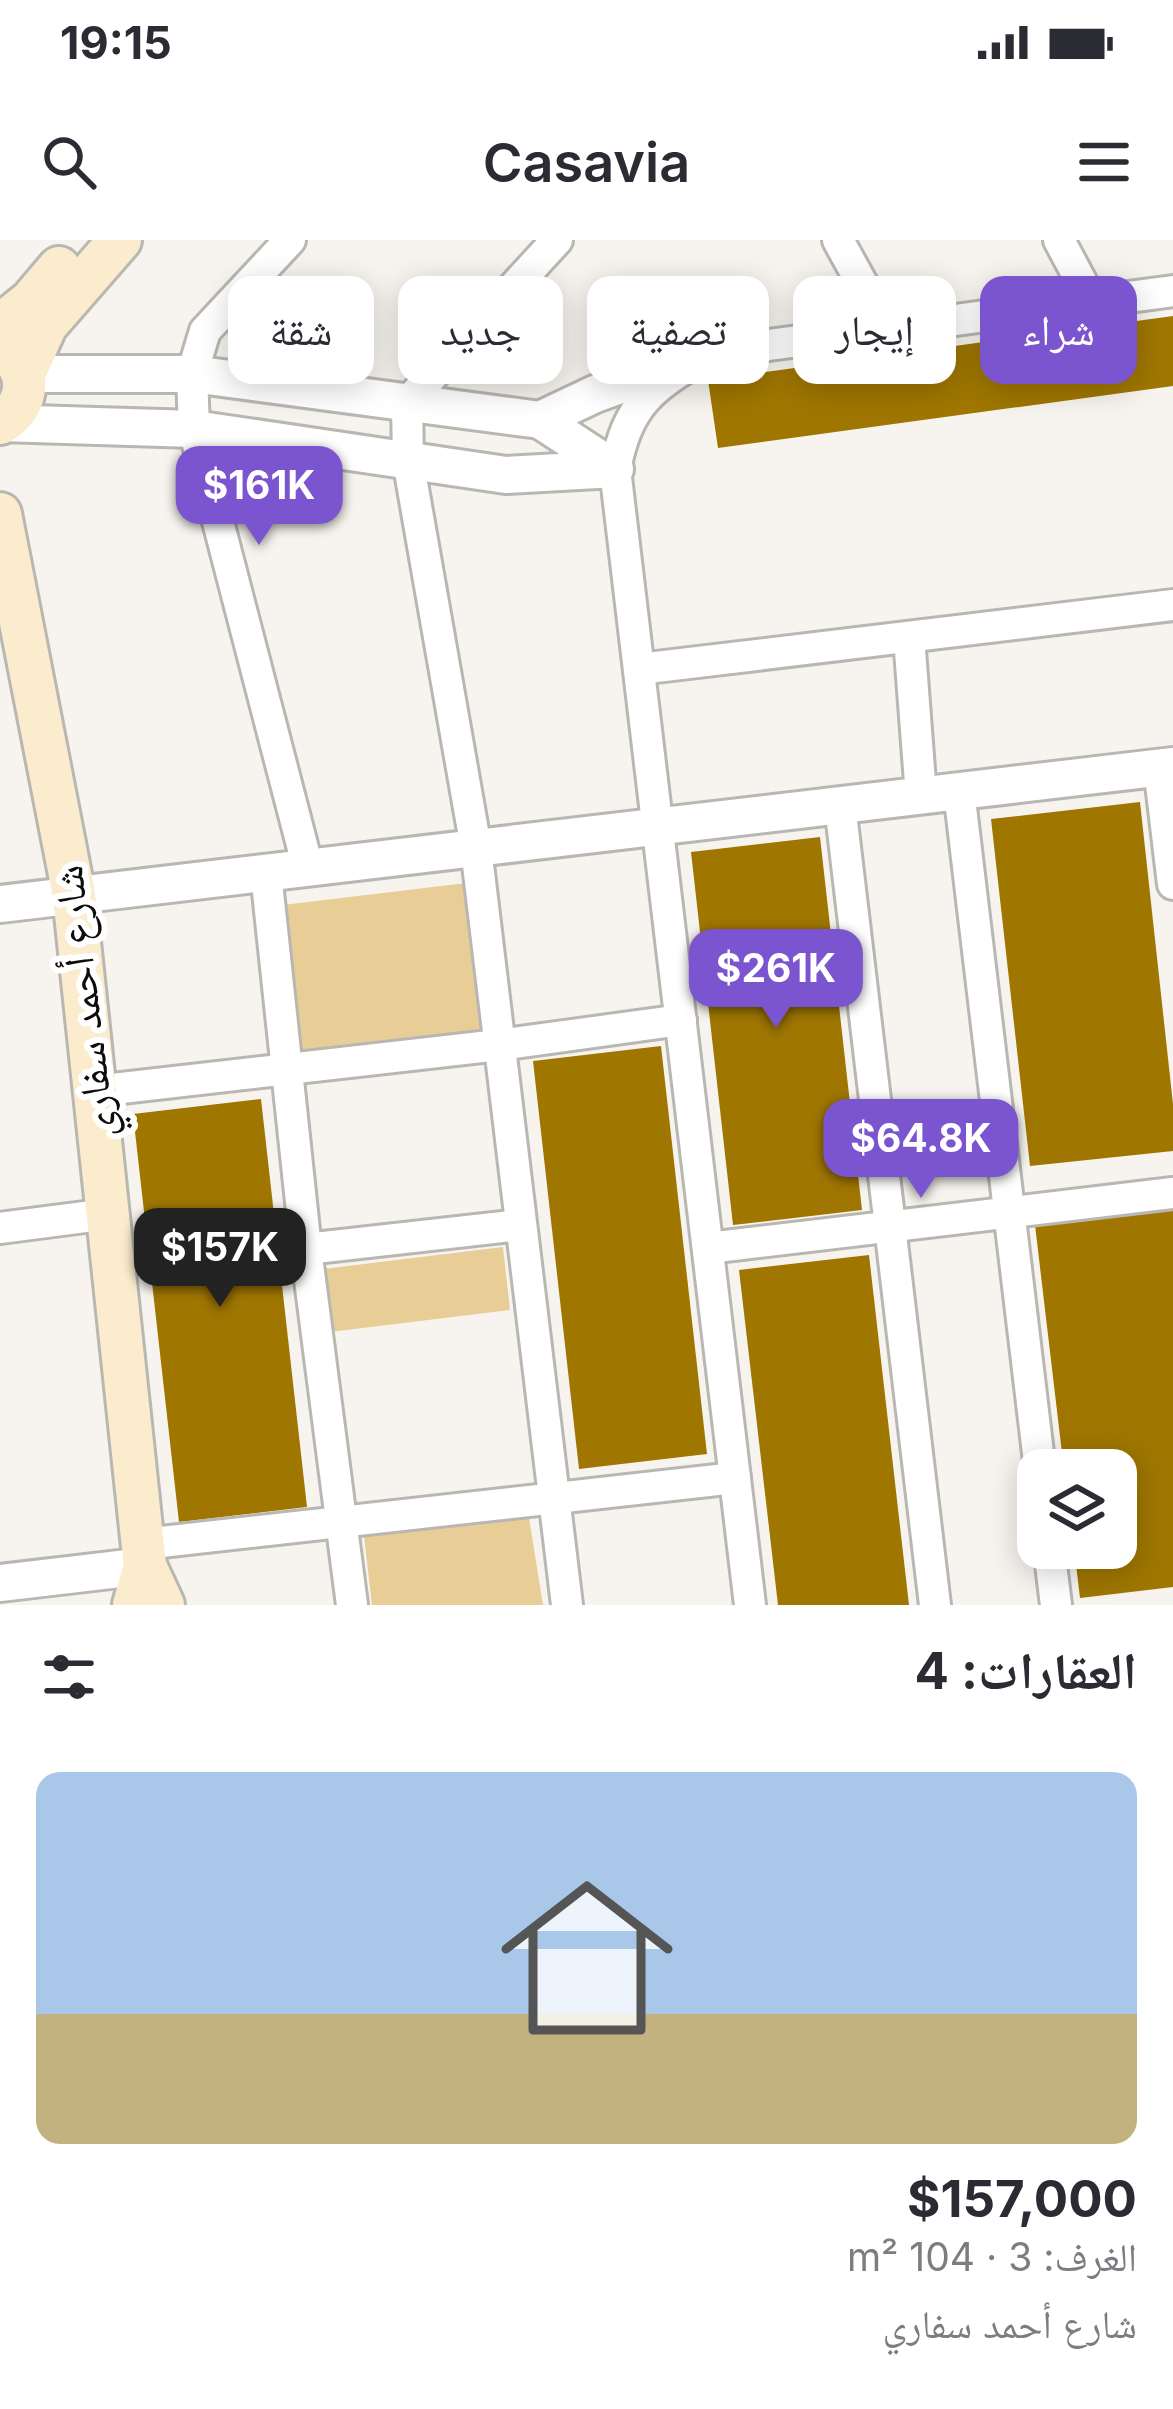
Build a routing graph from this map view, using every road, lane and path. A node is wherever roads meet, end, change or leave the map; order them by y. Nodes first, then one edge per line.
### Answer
1 (84, 240) edge
2 (120, 240) edge
3 (290, 240) edge
4 (557, 240) edge
5 (838, 240) edge
6 (1059, 240) edge
7 (858, 276) edge
8 (1078, 276) edge
9 (1173, 291) edge
10 (1137, 296) edge
11 (0, 326) edge
12 (12, 361) edge
13 (191, 374) junction
14 (622, 384) edge
15 (659, 384) edge
16 (407, 403) junction
17 (540, 420) junction
18 (0, 423) edge
19 (194, 429) junction
20 (407, 460) junction
21 (615, 470) junction
22 (0, 514) edge
23 (1173, 605) edge
24 (909, 637) junction
25 (639, 669) junction
26 (1166, 767) edge
27 (959, 791) junction
28 (921, 796) junction
29 (841, 805) junction
30 (658, 827) junction
31 (476, 848) junction
32 (308, 868) junction
33 (266, 873) junction
34 (1173, 884) edge
35 (74, 896) junction
36 (0, 904) edge
37 (681, 1020) junction
38 (499, 1045) junction
39 (286, 1070) junction
40 (95, 1091) junction
41 (1173, 1192) edge
42 (1009, 1212) junction
43 (108, 1214) junction
44 (520, 1225) junction
45 (890, 1226) junction
46 (0, 1228) edge
47 (708, 1248) junction
48 (306, 1249) junction
49 (1037, 1449) edge
50 (735, 1478) junction
51 (552, 1498) junction
52 (338, 1522) junction
53 (1052, 1569) edge
54 (141, 1572) edge
55 (0, 1583) edge
56 (163, 1605) edge
57 (352, 1605) edge
58 (567, 1605) edge
59 (750, 1605) edge
60 (935, 1605) edge
61 (1056, 1605) edge

1 - 11 main road
2 - 12 main road
3 - 13 street
4 - 16 street
5 - 7 street
6 - 8 street
9 - 10 street
12 - 13 street
12 - 18 main road
13 - 16 street
13 - 19 street
14 - 17 street
15 - 21 street
16 - 17 street
16 - 20 street
17 - 21 street
18 - 19 street
19 - 20 street
19 - 32 street
20 - 21 street
20 - 31 street
21 - 25 street
22 - 35 main road, شارع أحمد سفاري
23 - 24 street
24 - 25 street
24 - 28 street
25 - 30 street
26 - 27 street
26 - 34 street
27 - 28 street
27 - 42 street
28 - 29 street
29 - 30 street
29 - 45 street
30 - 31 street
30 - 37 street
31 - 32 street
31 - 38 street
32 - 33 street
33 - 35 street
33 - 39 street
35 - 36 street
35 - 40 main road, شارع أحمد سفاري
37 - 38 street
37 - 47 street
38 - 39 street
38 - 44 street
39 - 40 street
39 - 48 street
40 - 43 main road, شارع أحمد سفاري
41 - 42 street
42 - 45 street
42 - 49 street
43 - 46 street
43 - 54 main road, شارع أحمد سفاري
44 - 48 street
44 - 51 street
45 - 47 street
45 - 60 street
47 - 50 street
48 - 52 street
50 - 51 street
50 - 59 street
51 - 52 street
51 - 58 street
52 - 54 street
52 - 57 street
53 - 61 street
54 - 55 street
54 - 56 main road, شارع أحمد سفاري

